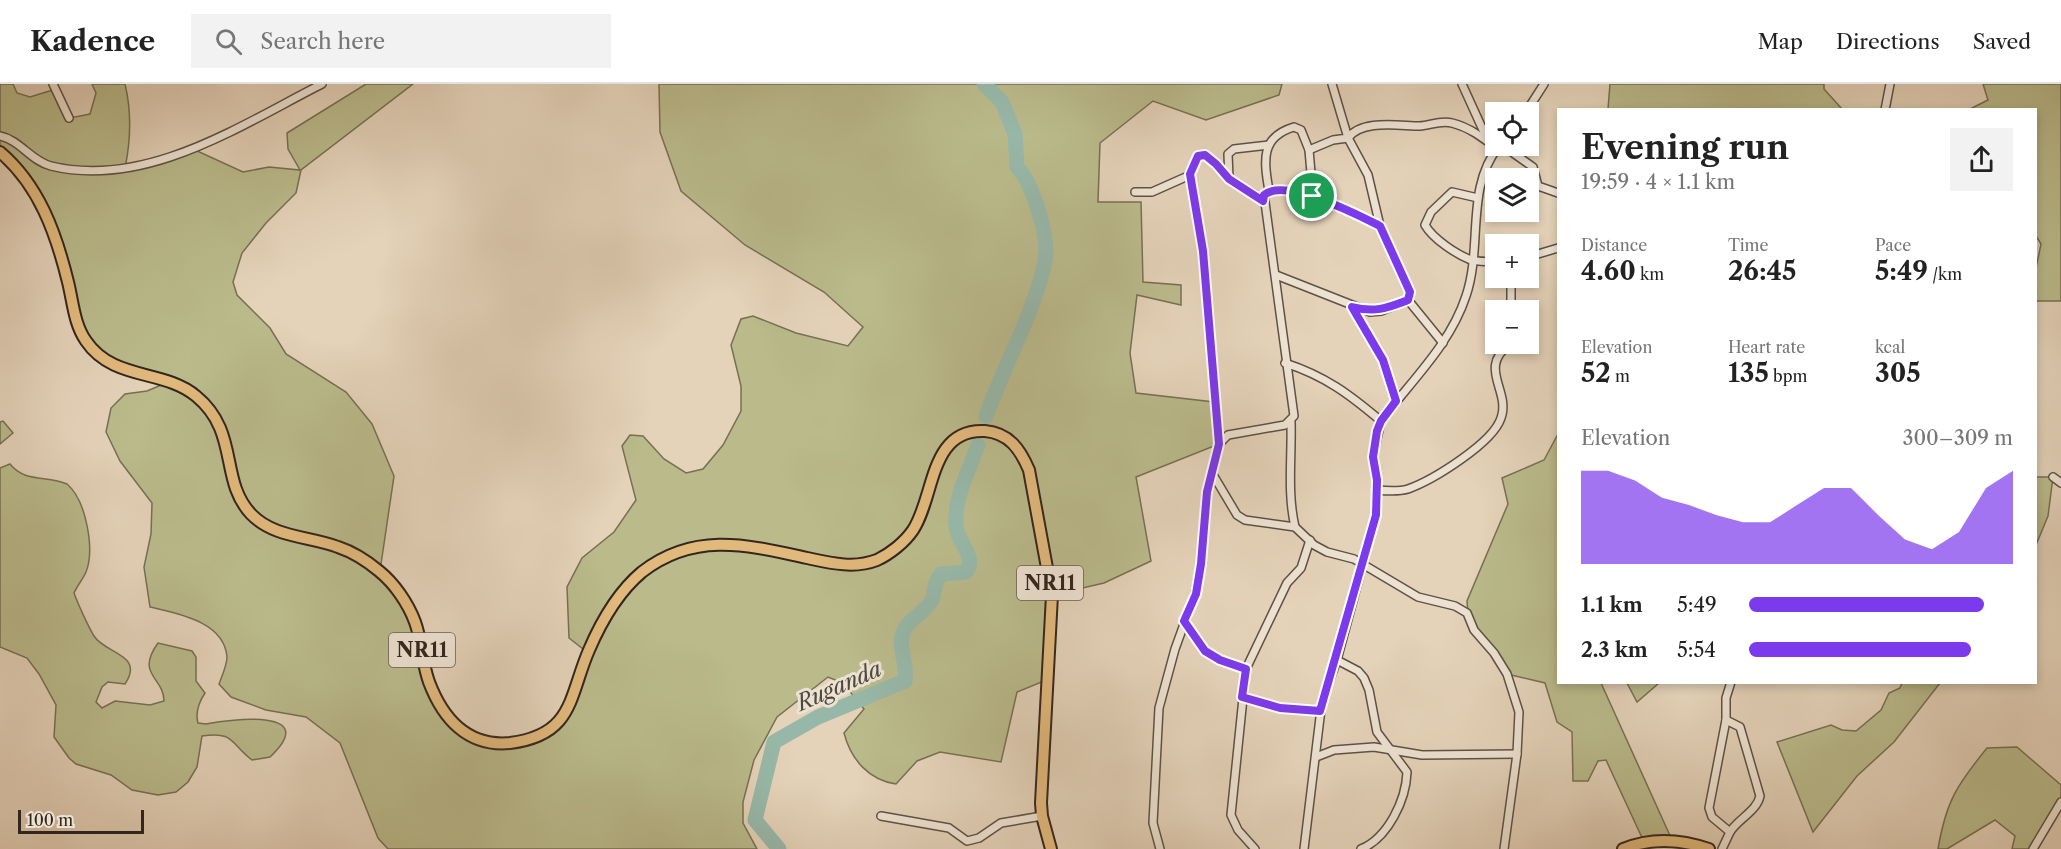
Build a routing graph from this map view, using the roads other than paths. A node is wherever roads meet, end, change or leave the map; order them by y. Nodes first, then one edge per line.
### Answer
1 (53, 84) edge
2 (321, 84) edge
3 (1332, 84) edge
4 (1462, 84) edge
5 (1544, 84) edge
6 (1890, 84) edge
7 (1532, 102) edge
8 (1885, 108) edge
9 (69, 118) dead end
10 (1485, 134) edge
11 (0, 136) edge
12 (1348, 138) junction
13 (1485, 139) edge
14 (1269, 145) junction
15 (1309, 150) junction
16 (0, 152) edge
17 (1493, 156) edge
18 (1515, 156) edge
19 (1190, 174) junction
20 (1229, 179) junction
21 (1269, 191) junction
22 (1135, 192) dead end
23 (1557, 193) edge
24 (1312, 196) junction
25 (1478, 198) junction
26 (1263, 201) junction
27 (1380, 226) junction
28 (1557, 248) edge
29 (1539, 254) edge
30 (1472, 260) junction
31 (1485, 261) edge
32 (1276, 276) junction
33 (1408, 300) junction
34 (1352, 307) junction
35 (1443, 343) junction
36 (1500, 354) edge
37 (1285, 363) junction
38 (1396, 401) junction
39 (1381, 421) junction
40 (1291, 422) junction
41 (1219, 444) junction
42 (1212, 473) junction
43 (2053, 477) dead end
44 (2061, 483) edge
45 (1377, 490) junction
46 (1295, 526) junction
47 (1310, 540) junction
48 (1364, 564) junction
49 (1184, 621) junction
50 (1337, 660) junction
51 (1246, 669) junction
52 (1730, 684) edge
53 (1242, 697) junction
54 (1320, 711) junction
55 (1726, 720) junction
56 (1395, 752) junction
57 (1517, 754) junction
58 (1316, 757) junction
59 (2061, 802) edge
60 (881, 816) dead end
61 (1042, 816) junction
62 (1730, 832) junction
63 (1051, 849) edge
64 (1160, 849) edge
65 (1255, 849) edge
66 (1304, 849) edge
67 (1361, 849) edge
68 (1504, 849) edge
69 (1623, 849) edge
70 (1709, 849) edge
71 (1722, 849) edge
72 (2033, 849) edge

1 - 9 street
2 - 11 street
3 - 12 street
4 - 10 street
5 - 7 street
6 - 8 street
12 - 13 street
12 - 15 street
12 - 27 street
14 - 15 street
14 - 20 street
14 - 21 street
15 - 24 street
16 - 61 highway, NR11
17 - 25 street
18 - 23 street
19 - 20 street
19 - 22 street
19 - 41 street
20 - 26 street
21 - 24 street
21 - 26 street
24 - 27 street
25 - 30 street
25 - 30 street
26 - 32 street
27 - 33 street
28 - 29 street
30 - 31 street
30 - 35 street
32 - 34 street
32 - 37 street
33 - 34 street
33 - 35 street
34 - 38 street
35 - 38 street
36 - 45 street
37 - 39 street
37 - 40 street
38 - 39 street
39 - 45 street
40 - 41 street
40 - 46 street
41 - 42 street
42 - 46 street
42 - 49 street
43 - 44 street
45 - 48 street
46 - 47 street
47 - 48 street
47 - 51 street
48 - 50 street
48 - 57 street
49 - 51 street
49 - 64 street
50 - 54 street
50 - 56 street
51 - 53 street
52 - 55 street
53 - 54 street
53 - 65 street
54 - 58 street
55 - 62 street
55 - 62 street
56 - 57 street
56 - 58 street
56 - 67 street
57 - 68 street
58 - 66 street
59 - 72 street
60 - 61 street
61 - 63 highway, NR11
62 - 71 street
69 - 70 highway

